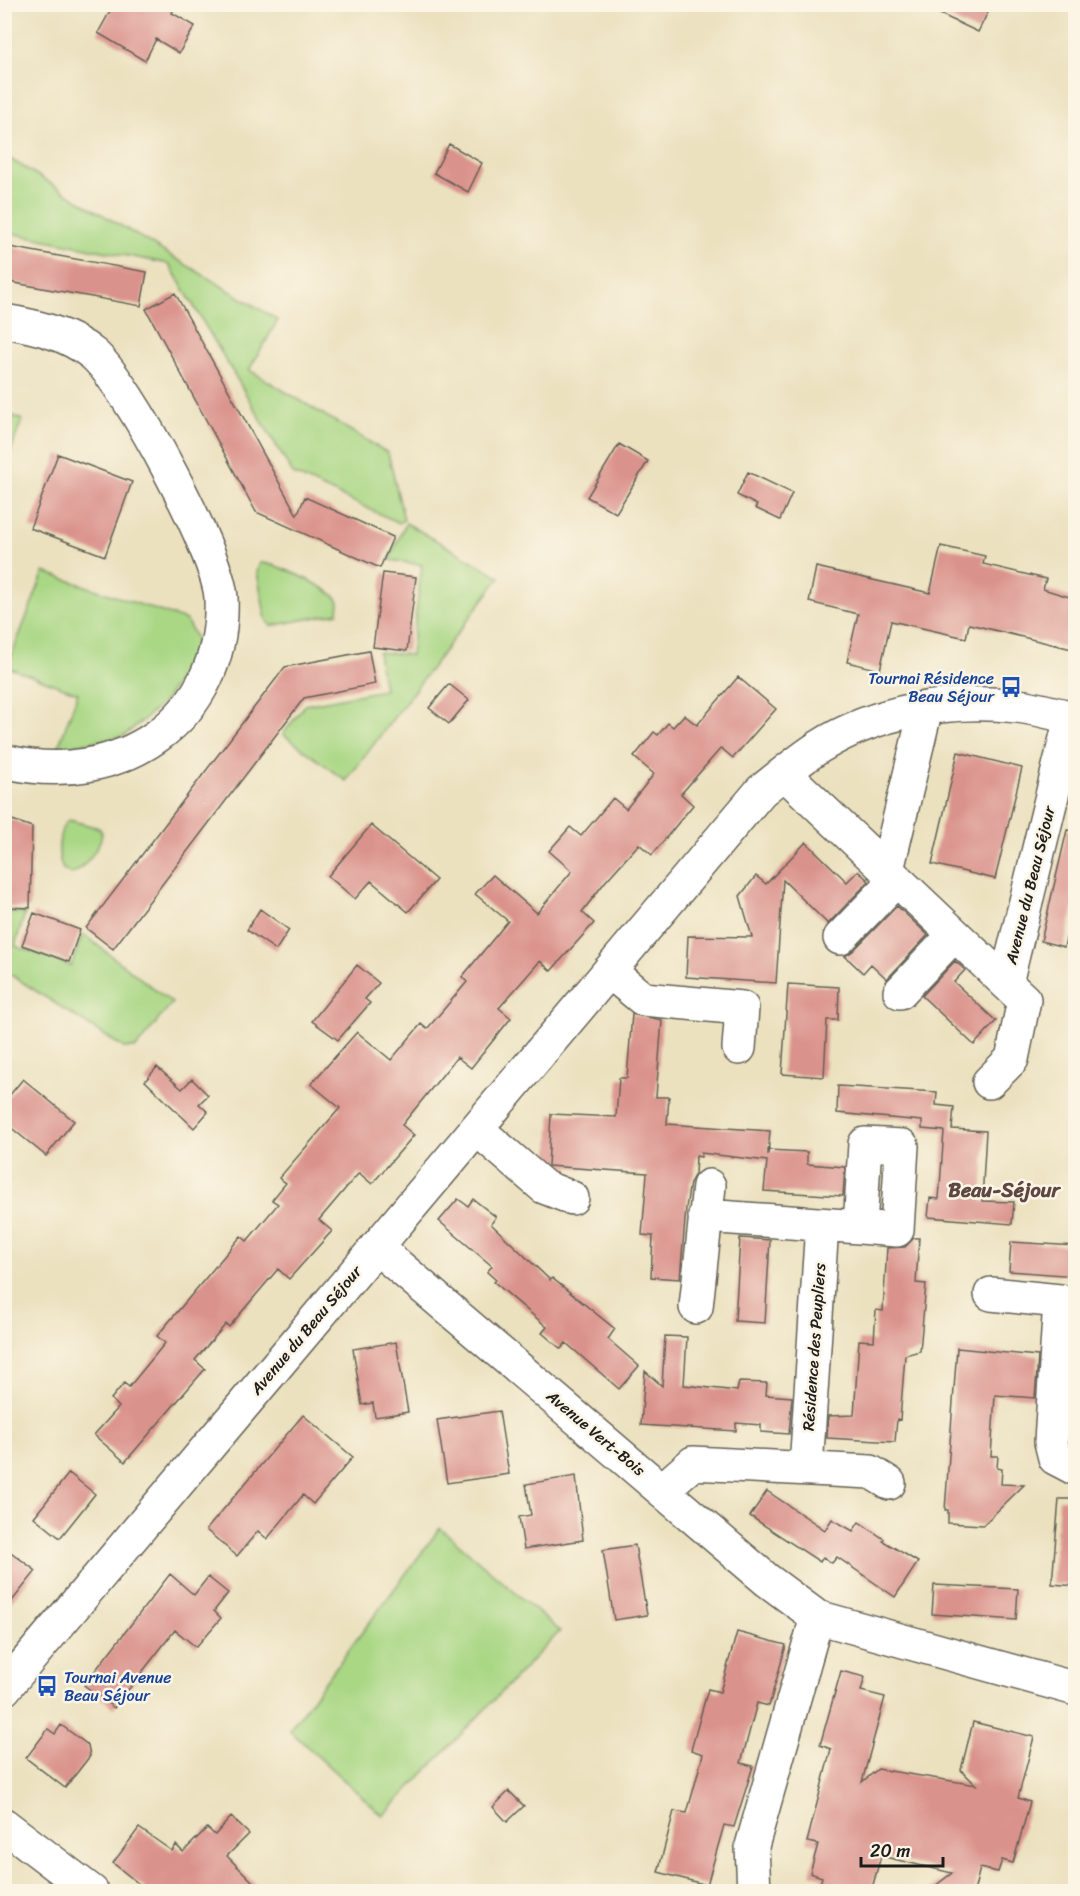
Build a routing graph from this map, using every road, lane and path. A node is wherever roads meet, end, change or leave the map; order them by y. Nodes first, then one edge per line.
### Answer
1 (4, 321) edge
2 (926, 708) junction
3 (1073, 718) edge
4 (4, 761) edge
5 (784, 773) junction
6 (891, 875) junction
7 (954, 934) junction
8 (840, 938) dead end
9 (609, 972) junction
10 (1006, 983) junction
11 (900, 992) dead end
12 (739, 1048) dead end
13 (989, 1082) dead end
14 (478, 1130) junction
15 (572, 1198) dead end
16 (822, 1226) junction
17 (860, 1227) dead end
18 (376, 1247) junction
19 (991, 1294) dead end
20 (696, 1307) dead end
21 (806, 1468) junction
22 (1076, 1469) edge
23 (890, 1483) dead end
24 (662, 1490) junction
25 (817, 1617) junction
26 (4, 1689) edge
27 (1076, 1689) edge
28 (4, 1826) edge
29 (92, 1892) edge
30 (753, 1892) edge

1 - 4 street
2 - 3 street, Avenue du Beau Séjour
2 - 5 street, Avenue du Beau Séjour
2 - 6 street
3 - 10 street, Avenue du Beau Séjour
5 - 6 street, Avenue du Beau Séjour
5 - 9 street, Avenue du Beau Séjour
6 - 7 street, Avenue du Beau Séjour
6 - 8 street
7 - 10 street, Avenue du Beau Séjour
7 - 11 street
9 - 12 street
9 - 14 street, Avenue du Beau Séjour
10 - 13 street, Avenue du Beau Séjour
14 - 15 street
14 - 18 street, Avenue du Beau Séjour
16 - 17 street
16 - 20 street
16 - 21 street, Résidence des Peupliers
18 - 24 street, Avenue Vert-Bois
18 - 26 street, Avenue du Beau Séjour
19 - 22 street
21 - 23 street
21 - 24 street
24 - 25 street, Avenue Vert-Bois
25 - 27 street, Avenue Vert-Bois
25 - 30 street
28 - 29 street

